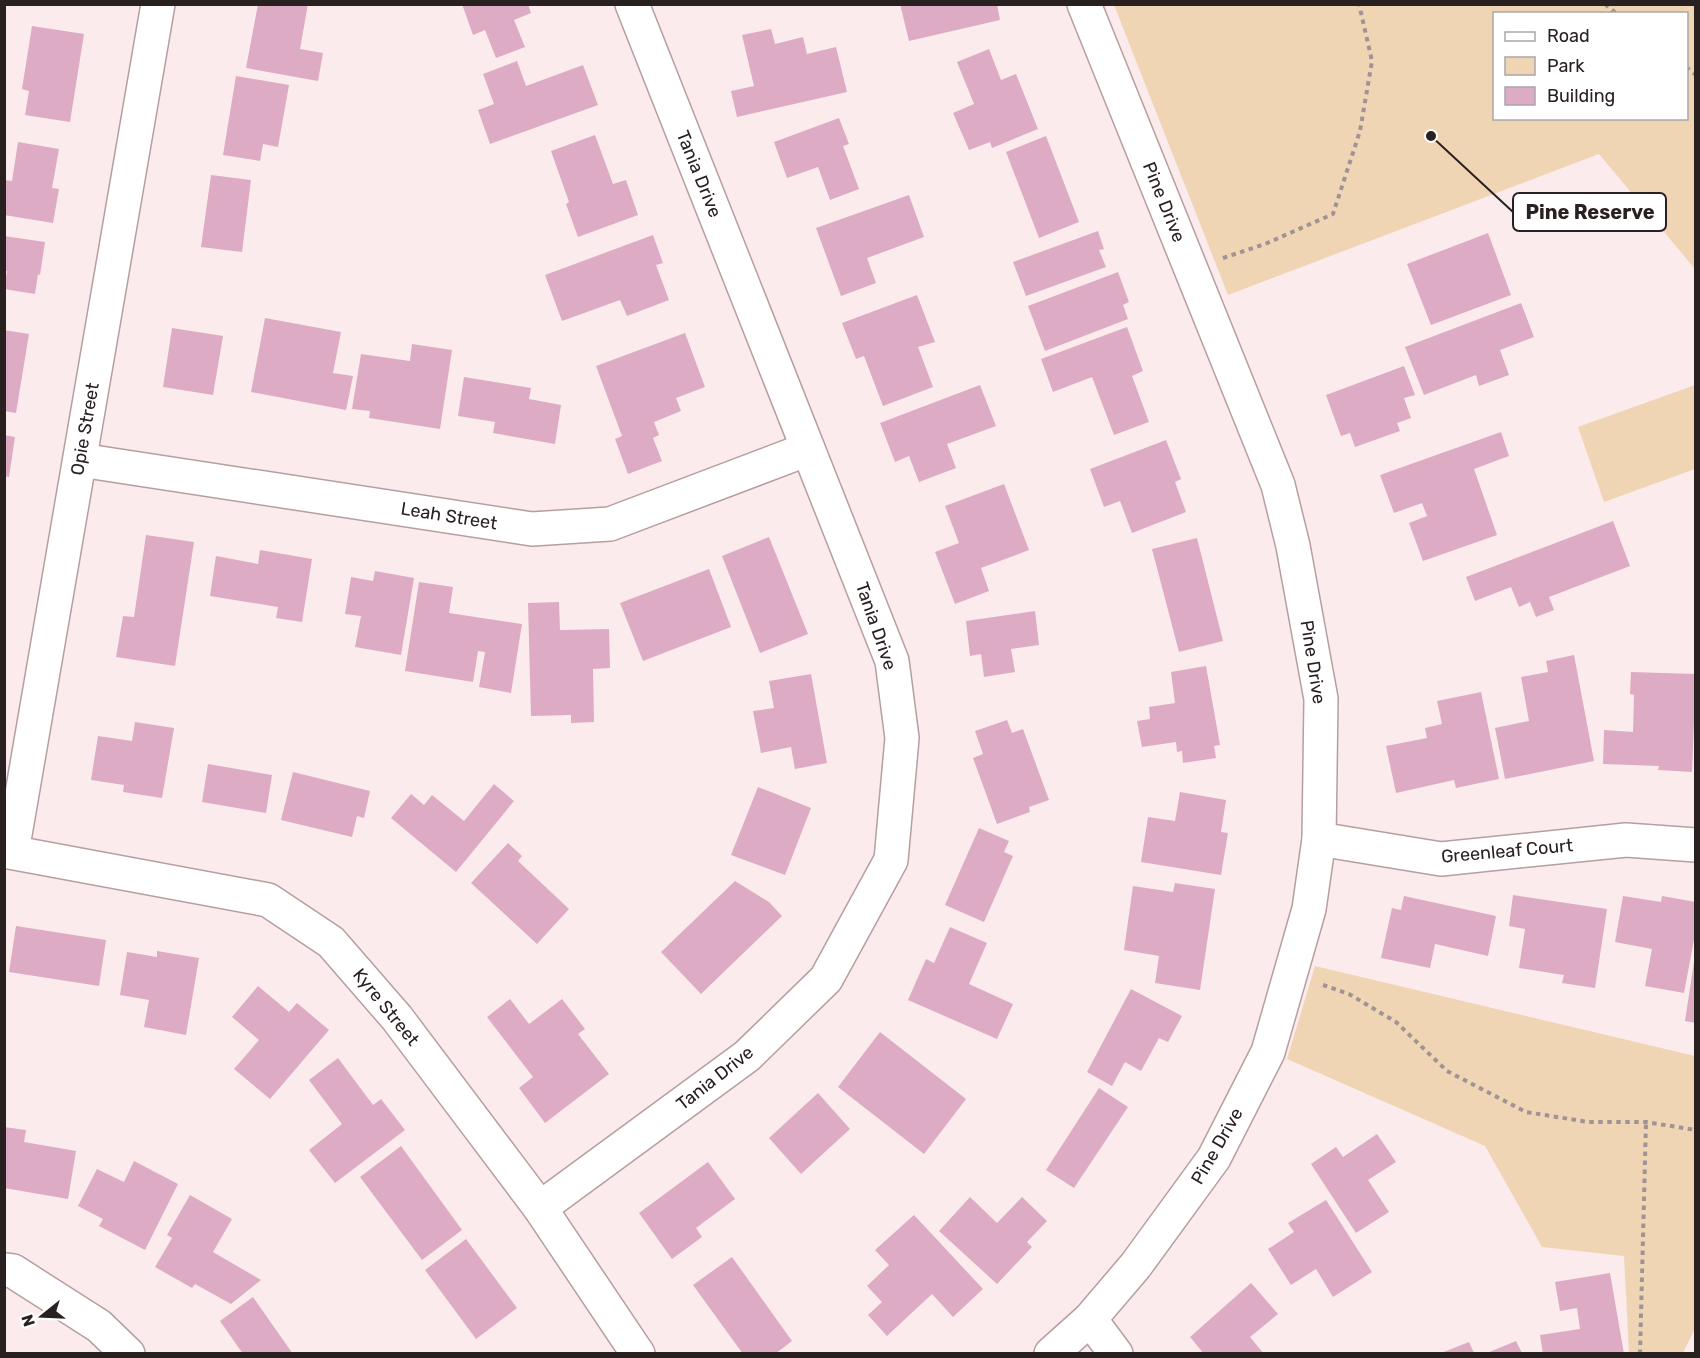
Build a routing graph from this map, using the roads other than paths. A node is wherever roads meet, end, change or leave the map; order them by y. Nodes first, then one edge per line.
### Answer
1 (158, 4) edge
2 (632, 4) edge
3 (1084, 4) edge
4 (808, 449) junction
5 (80, 460) junction
6 (1319, 839) junction
7 (1695, 845) edge
8 (8, 852) edge
9 (540, 1208) junction
10 (4, 1270) edge
11 (1090, 1319) junction
12 (128, 1353) edge
13 (638, 1353) edge
14 (1051, 1353) edge
15 (1116, 1353) edge

1 - 5 street, Opie Street
2 - 4 street, Tania Drive
3 - 6 street, Pine Drive
4 - 5 street, Leah Street
4 - 9 street, Tania Drive
5 - 8 street, Opie Street
6 - 7 street, Greenleaf Court
6 - 11 street, Pine Drive
8 - 9 street, Kyre Street
9 - 13 street, Kyre Street
10 - 12 street
11 - 14 street, Pine Drive
11 - 15 street

